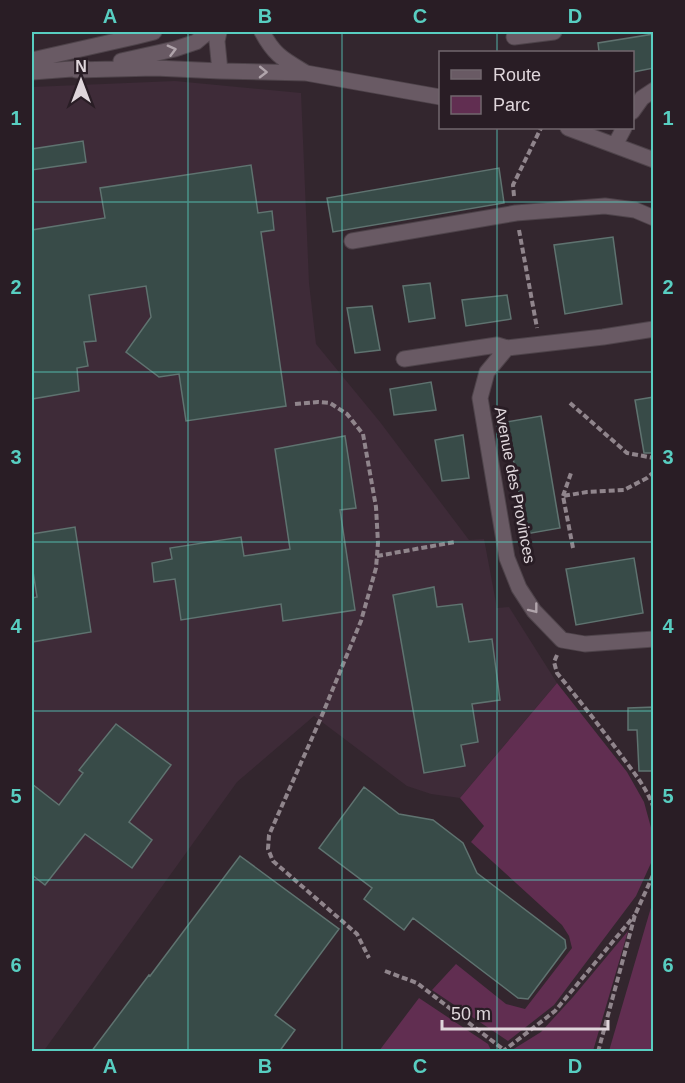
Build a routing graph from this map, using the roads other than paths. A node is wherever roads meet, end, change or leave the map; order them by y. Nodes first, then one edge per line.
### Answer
1 (154, 32) edge
2 (208, 32) edge
3 (219, 32) edge
4 (262, 32) edge
5 (554, 32) edge
6 (514, 37) dead end
7 (32, 60) edge
8 (76, 70) junction
9 (220, 71) junction
10 (32, 72) edge
11 (306, 73) junction
12 (654, 90) edge
13 (439, 97) edge
14 (634, 110) edge
15 (571, 129) edge
16 (623, 129) edge
17 (615, 145) junction
18 (654, 160) edge
19 (654, 218) edge
20 (352, 241) dead end
21 (654, 329) edge
22 (507, 348) junction
23 (405, 359) dead end
24 (654, 639) edge

1 - 7 street
8 -> 2 street
3 - 9 street
4 - 11 street
5 - 6 street
8 - 9 street
8 - 10 street
9 -> 11 street
11 - 13 street
12 - 14 street
15 - 17 street
16 - 17 street
17 - 18 street
19 - 20 street
21 - 22 street
22 - 23 street
22 -> 24 street, Avenue des Provinces

